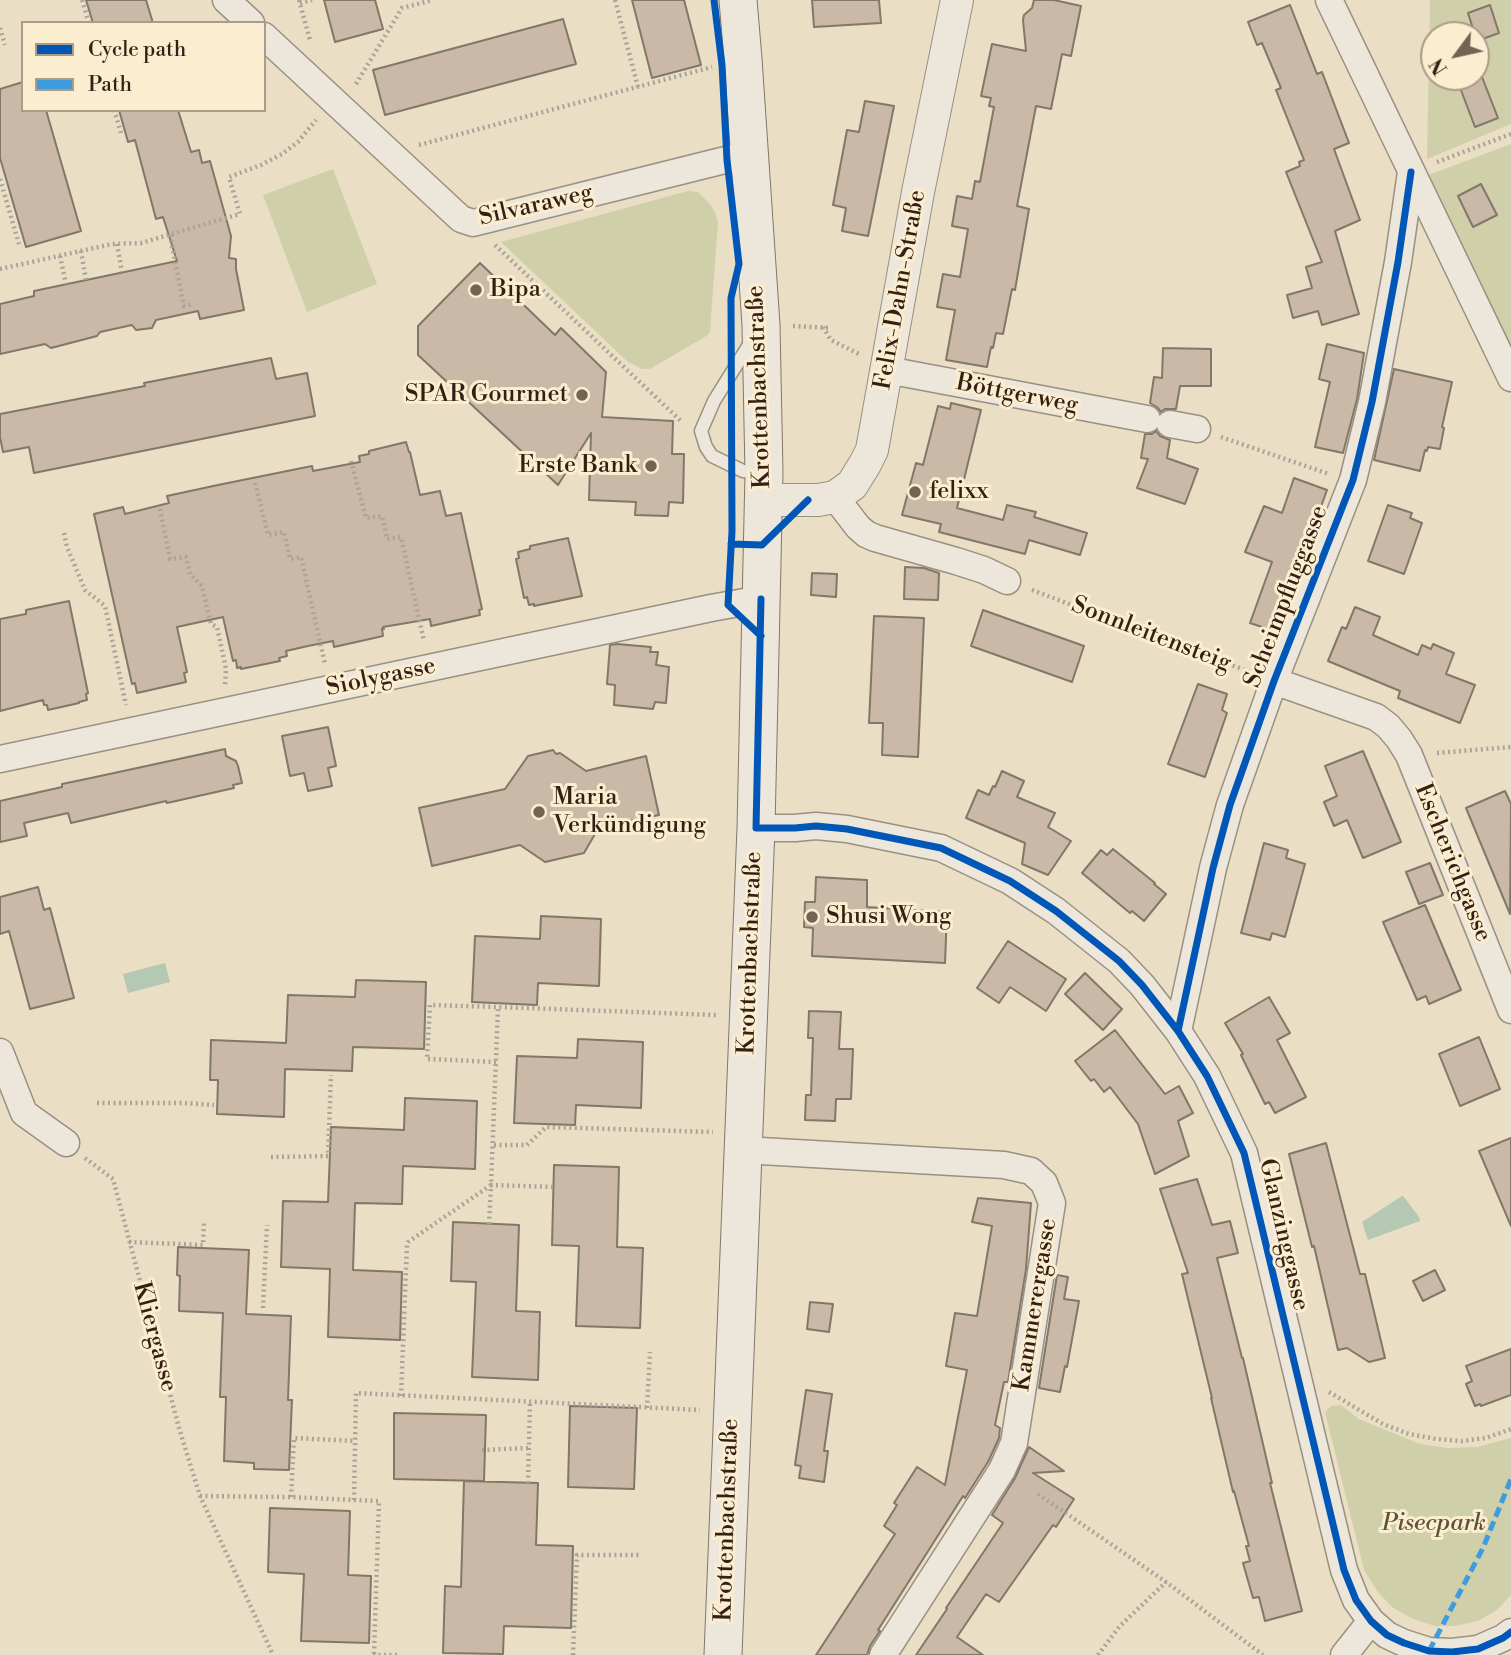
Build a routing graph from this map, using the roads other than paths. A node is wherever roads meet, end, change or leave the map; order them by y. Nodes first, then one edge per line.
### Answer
1 (226, 0) edge
2 (738, 0) edge
3 (957, 0) edge
4 (1329, 0) edge
5 (248, 21) edge
6 (266, 38) edge
7 (749, 154) junction
8 (1411, 172) junction
9 (761, 325) junction
10 (887, 370) junction
11 (1511, 378) edge
12 (1197, 429) road end
13 (764, 487) junction
14 (835, 497) junction
15 (1007, 581) road end
16 (761, 600) junction
17 (1274, 681) junction
18 (0, 758) edge
19 (756, 828) junction
20 (1511, 1010) edge
21 (1178, 1031) junction
22 (0, 1052) edge
23 (743, 1141) junction
24 (66, 1143) road end
25 (1371, 1621) junction
26 (1511, 1633) edge
27 (723, 1655) edge
28 (883, 1655) edge
29 (1343, 1655) edge

1 - 5 street
2 - 7 main road, Krottenbachstraße
3 - 10 street, Felix-Dahn-Straße
4 - 8 street
6 - 7 street, Silvaraweg
7 - 9 main road, Krottenbachstraße
8 - 11 street
8 - 17 street, Scheimpfluggasse
9 - 13 main road, Krottenbachstraße
9 - 13 lane
10 - 12 street, Böttgerweg
10 - 14 street, Felix-Dahn-Straße
13 - 14 street
13 - 16 main road, Krottenbachstraße
14 - 15 street
16 - 18 street, Siolygasse
16 - 19 main road, Krottenbachstraße
17 - 20 street, Escherichgasse
17 - 21 street, Scheimpfluggasse
19 - 21 street, Glanzinggasse
19 - 23 main road, Krottenbachstraße
21 - 25 street, Glanzinggasse
22 - 24 street
23 - 27 main road, Krottenbachstraße
23 - 28 street, Kammerergasse
25 - 26 street, Glanzinggasse
25 - 29 street

